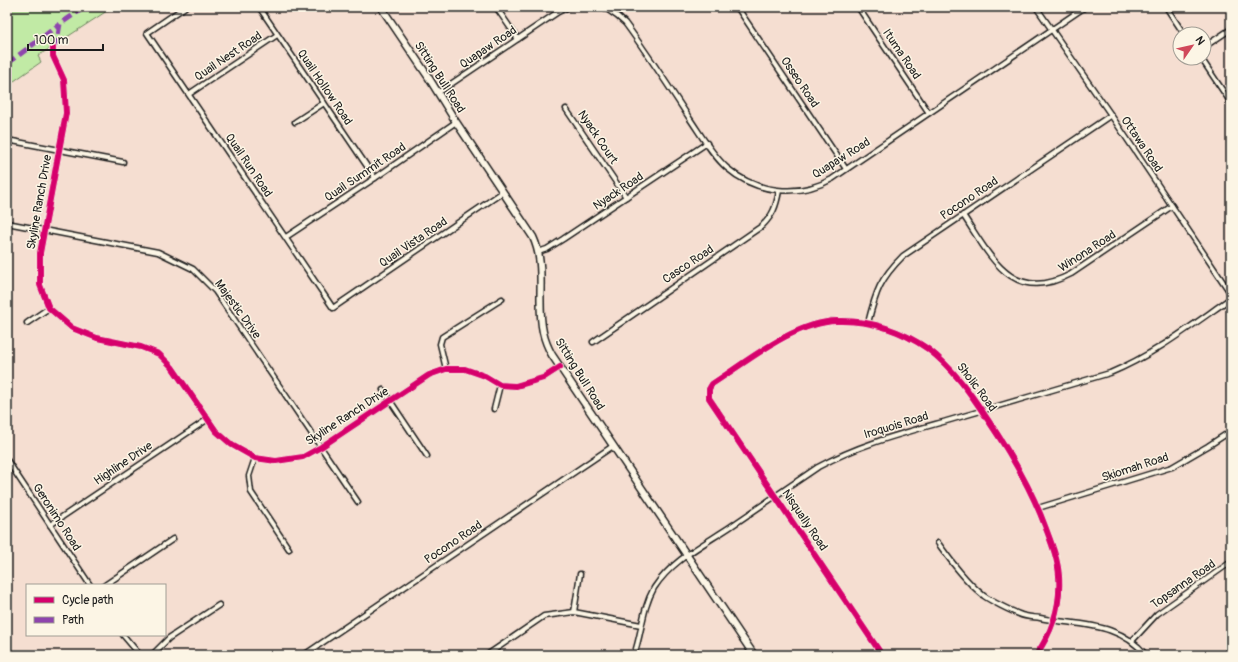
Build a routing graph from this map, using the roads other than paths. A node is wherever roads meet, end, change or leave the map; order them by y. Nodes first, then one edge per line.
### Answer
1 (185, 7) edge
2 (259, 7) edge
3 (381, 7) edge
4 (496, 7) edge
5 (569, 7) edge
6 (604, 7) edge
7 (737, 7) edge
8 (858, 7) edge
9 (1036, 7) edge
10 (1085, 7) edge
11 (1166, 7) edge
12 (1179, 26) edge
13 (1231, 28) edge
14 (1052, 29) junction
15 (278, 34) junction
16 (518, 39) junction
17 (1212, 41) edge
18 (53, 48) dead end
19 (1206, 66) edge
20 (439, 92) junction
21 (189, 94) junction
22 (324, 103) junction
23 (1231, 103) edge
24 (566, 108) dead end
25 (929, 113) junction
26 (1111, 115) junction
27 (295, 122) dead end
28 (456, 122) junction
29 (7, 140) edge
30 (707, 143) junction
31 (59, 150) junction
32 (123, 162) dead end
33 (846, 169) junction
34 (375, 178) junction
35 (780, 191) junction
36 (503, 192) junction
37 (626, 197) junction
38 (1172, 206) junction
39 (963, 215) junction
40 (7, 223) edge
41 (45, 230) junction
42 (286, 237) junction
43 (538, 252) junction
44 (1231, 294) edge
45 (1231, 298) edge
46 (502, 299) dead end
47 (49, 308) junction
48 (333, 308) joint
49 (27, 323) dead end
50 (868, 323) junction
51 (593, 342) dead end
52 (560, 367) junction
53 (446, 369) junction
54 (500, 385) junction
55 (383, 390) dead end
56 (708, 398) joint
57 (390, 401) junction
58 (494, 409) dead end
59 (982, 410) junction
60 (208, 419) junction
61 (1231, 431) edge
62 (613, 446) junction
63 (321, 447) junction
64 (427, 456) dead end
65 (255, 458) junction
66 (7, 460) edge
67 (775, 496) junction
68 (358, 502) dead end
69 (1038, 508) junction
70 (50, 524) junction
71 (173, 539) dead end
72 (938, 543) dead end
73 (289, 549) dead end
74 (687, 555) junction
75 (1231, 562) edge
76 (580, 574) dead end
77 (89, 584) edge
78 (106, 584) edge
79 (219, 605) dead end
80 (574, 612) junction
81 (1055, 621) junction
82 (641, 625) junction
83 (124, 636) edge
84 (1132, 641) junction
85 (140, 655) edge
86 (152, 655) edge
87 (304, 655) edge
88 (487, 655) edge
89 (634, 655) edge
90 (754, 655) edge
91 (882, 655) edge
92 (1036, 655) edge
93 (1146, 655) edge

1 - 21 street, Quail Run Road
2 - 15 street, Quail Hollow Road
3 - 20 street, Sitting Bull Road
4 - 16 street
5 - 16 street, Quapaw Road
6 - 30 street, Quapaw Road
7 - 33 street, Osseo Road
8 - 25 street, Ituma Road
9 - 14 street, Ottawa Road
10 - 14 street, Quapaw Road
11 - 12 street
13 - 17 street
14 - 25 street, Quapaw Road
14 - 26 street, Ottawa Road
15 - 21 street, Quail Nest Road
15 - 22 street, Quail Hollow Road
16 - 20 street, Quapaw Road
18 - 31 street, Skyline Ranch Drive
19 - 23 street
20 - 28 street, Sitting Bull Road
21 - 42 street, Quail Run Road
22 - 27 street
22 - 34 street, Quail Hollow Road
24 - 37 street, Nyack Court
25 - 33 street, Quapaw Road
26 - 38 street, Ottawa Road
26 - 39 street, Pocono Road
28 - 34 street, Quail Summit Road
28 - 36 street, Sitting Bull Road
29 - 31 street
30 - 35 street, Quapaw Road
30 - 37 street, Nyack Road
31 - 32 street
31 - 41 street, Skyline Ranch Drive
33 - 35 street, Quapaw Road
34 - 42 street, Quail Summit Road
35 - 51 street, Casco Road
36 - 43 street, Sitting Bull Road
36 - 48 street, Quail Vista Road
37 - 43 street, Nyack Road
38 - 39 street, Winona Road
38 - 44 street, Ottawa Road
39 - 50 street, Pocono Road
40 - 41 street, Majestic Drive
41 - 47 street, Skyline Ranch Drive
41 - 63 street, Majestic Drive
42 - 48 street, Quail Run Road
43 - 52 street, Sitting Bull Road
45 - 59 street, Iroquois Road
46 - 53 street
47 - 49 street
47 - 60 street, Skyline Ranch Drive
50 - 56 street, Sholic Road
50 - 59 street, Sholic Road
52 - 54 street, Skyline Ranch Drive
52 - 62 street, Sitting Bull Road
53 - 54 street, Skyline Ranch Drive
53 - 57 street, Skyline Ranch Drive
54 - 58 street
55 - 57 street
56 - 67 street, Nisqually Road
57 - 63 street, Skyline Ranch Drive
57 - 64 street
59 - 67 street, Iroquois Road
59 - 69 street, Sholic Road
60 - 65 street, Skyline Ranch Drive
60 - 70 street, Highline Drive
61 - 69 street, Skiomah Road
62 - 74 street, Sitting Bull Road
62 - 87 street, Pocono Road
63 - 65 street, Skyline Ranch Drive
63 - 68 street, Majestic Drive
65 - 73 street
66 - 70 street, Geronimo Road
67 - 74 street, Iroquois Road
67 - 91 street, Nisqually Road
69 - 81 street, Sholic Road
70 - 77 street, Geronimo Road
71 - 78 street
72 - 81 street
74 - 82 street, Iroquois Road
74 - 90 street, Sitting Bull Road
75 - 84 street, Topsanna Road
76 - 80 street
79 - 86 street
80 - 82 street
80 - 88 street
81 - 84 street
81 - 92 street, Sholic Road
82 - 89 street, Iroquois Road
83 - 85 street
84 - 93 street

